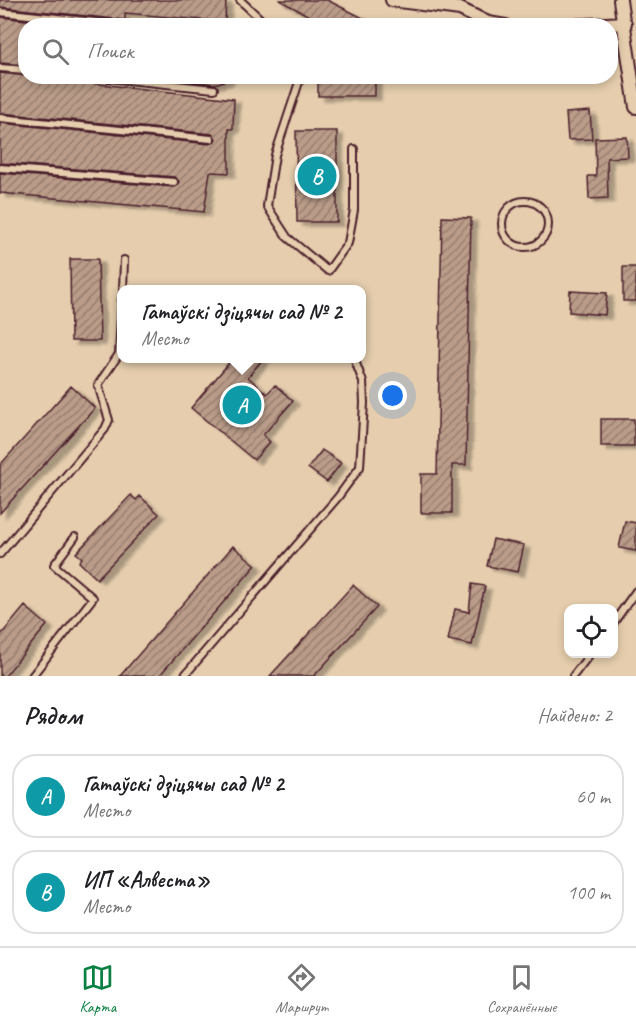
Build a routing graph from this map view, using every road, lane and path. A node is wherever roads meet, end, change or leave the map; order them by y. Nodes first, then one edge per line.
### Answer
1 (240, 0) edge
2 (392, 0) edge
3 (620, 0) edge
4 (0, 12) edge
5 (57, 18) edge
6 (259, 18) edge
7 (478, 18) edge
8 (618, 23) edge
9 (625, 23) junction
10 (0, 68) edge
11 (18, 69) edge
12 (172, 84) edge
13 (299, 84) edge
14 (214, 88) dead end
15 (636, 106) edge
16 (0, 118) edge
17 (211, 139) dead end
18 (354, 149) dead end
19 (0, 168) edge
20 (174, 182) dead end
21 (502, 217) joint
22 (124, 260) dead end
23 (123, 285) edge
24 (117, 357) edge
25 (356, 363) edge
26 (75, 537) dead end
27 (0, 554) edge
28 (636, 591) edge
29 (618, 616) edge
30 (587, 658) edge
31 (32, 676) edge
32 (184, 676) edge
33 (573, 676) edge

1 - 6 lane
2 - 7 street
3 - 9 street
4 - 5 lane
8 - 9 street
9 - 15 street
10 - 11 lane
12 - 14 lane
13 - 18 lane
16 - 17 lane
19 - 20 lane
21 - 21 lane
22 - 23 lane
24 - 27 lane
25 - 32 lane
26 - 31 lane
28 - 29 lane
30 - 33 lane

